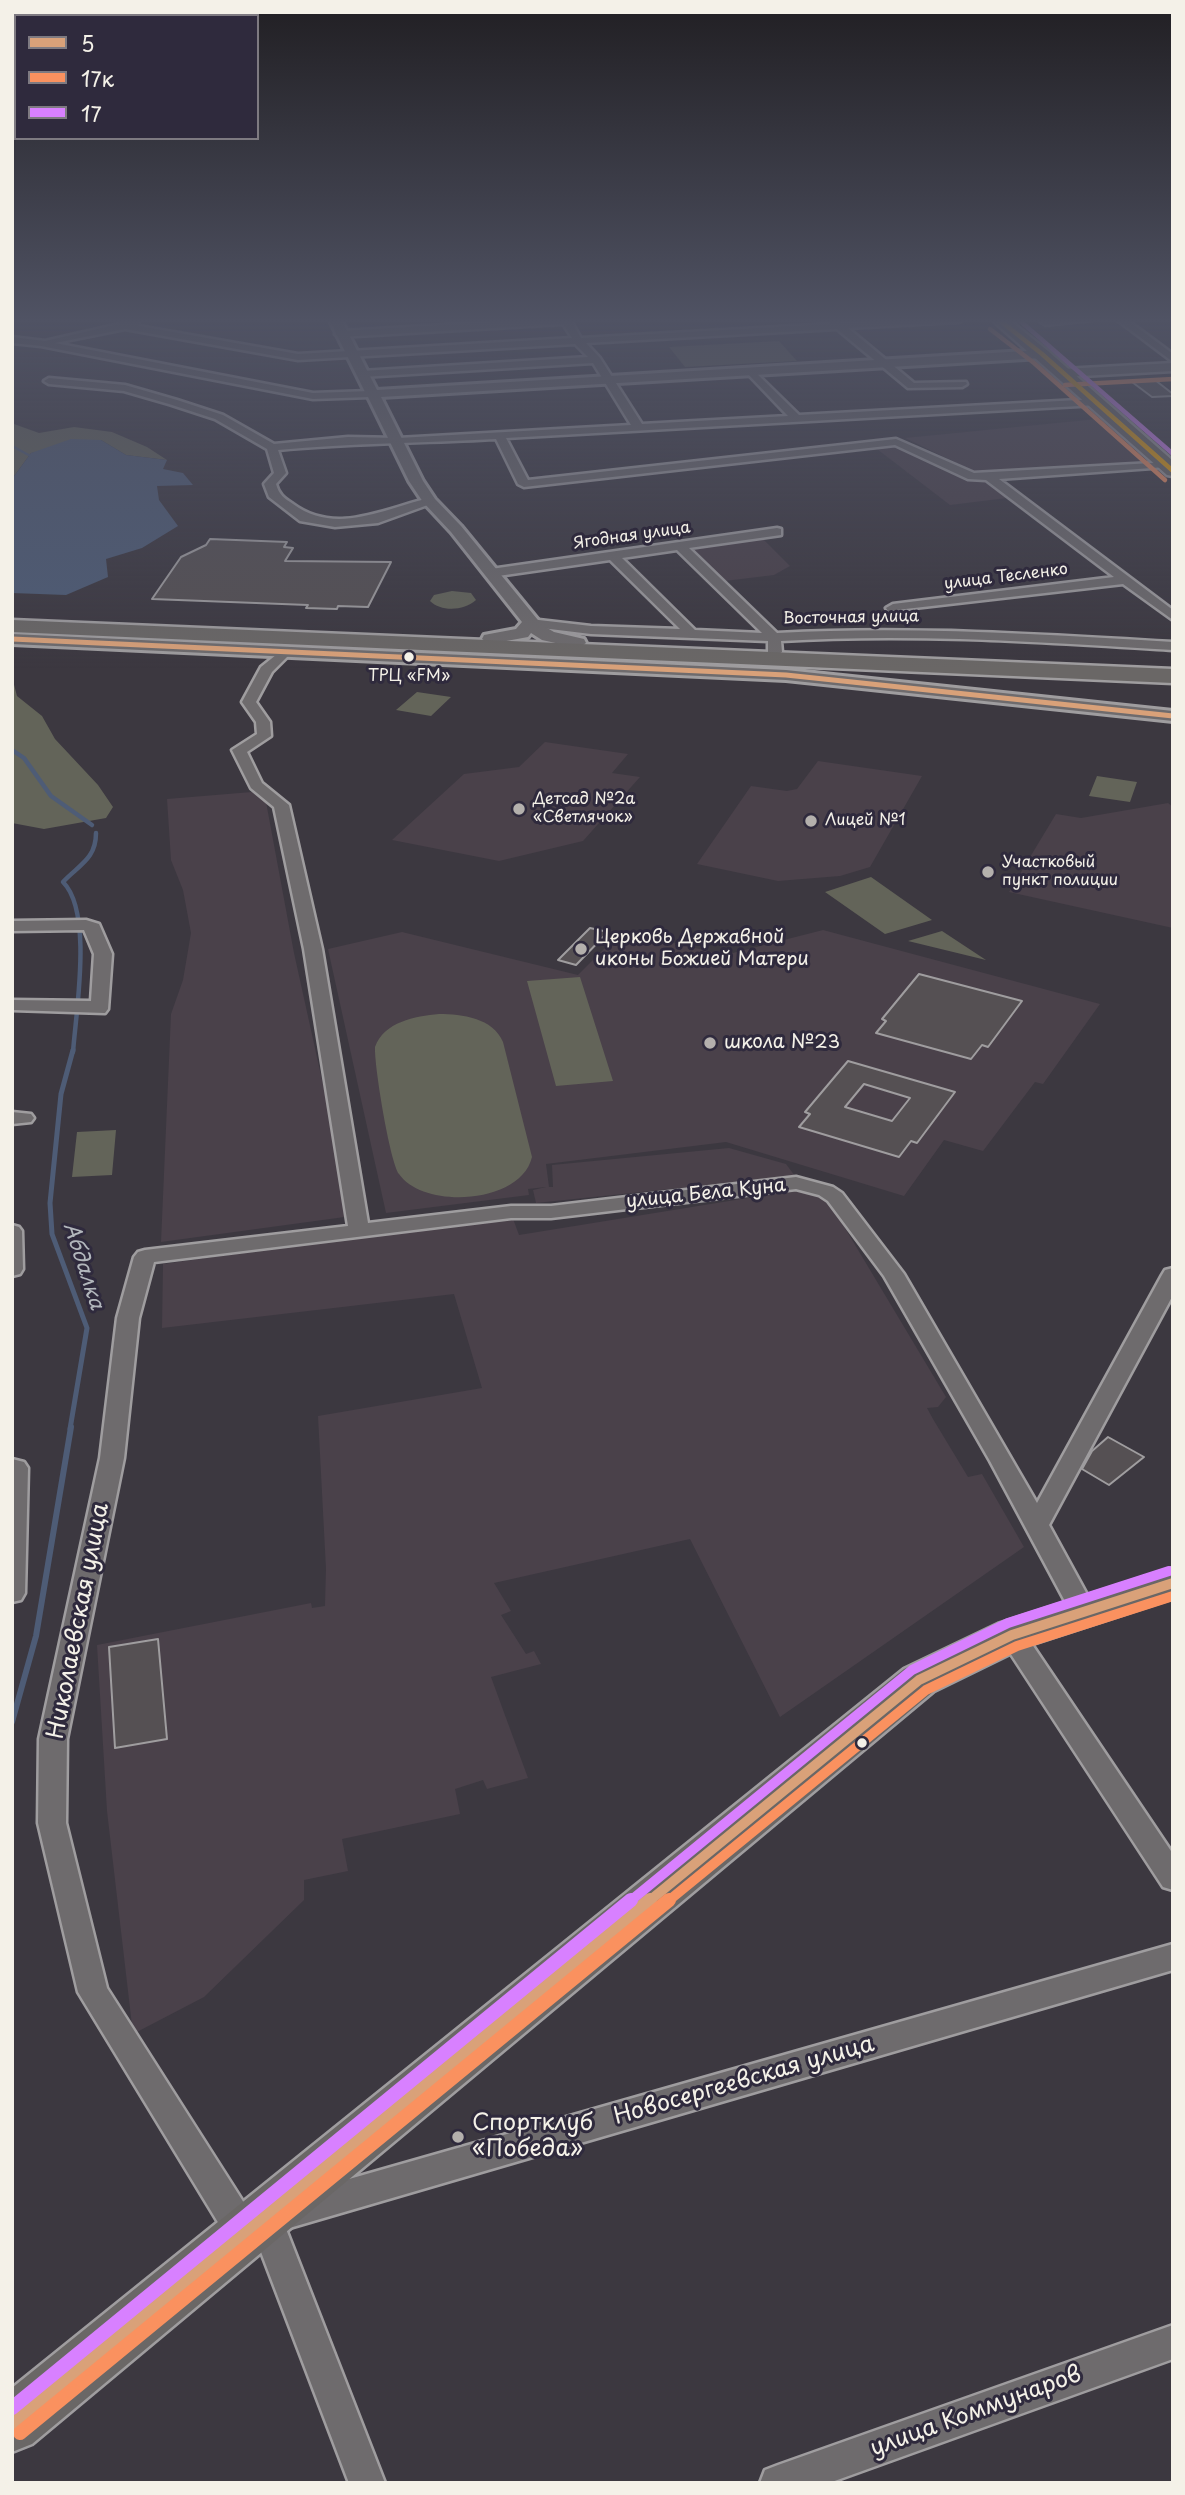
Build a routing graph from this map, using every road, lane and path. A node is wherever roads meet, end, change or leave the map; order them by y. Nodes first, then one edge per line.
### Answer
1 (252, 435) edge
2 (395, 435) edge
3 (492, 435) edge
4 (499, 435) edge
5 (1133, 435) edge
6 (398, 441) junction
7 (272, 447) junction
8 (1170, 462) edge
9 (988, 476) junction
10 (430, 502) junction
11 (777, 532) dead end
12 (679, 545) junction
13 (612, 555) junction
14 (491, 573) junction
15 (1124, 580) junction
16 (893, 608) dead end
17 (1173, 616) edge
18 (12, 619) edge
19 (530, 623) junction
20 (12, 626) edge
21 (690, 632) junction
22 (12, 639) edge
23 (490, 639) junction
24 (578, 643) junction
25 (775, 644) junction
26 (1173, 646) edge
27 (286, 651) junction
28 (847, 654) junction
29 (1173, 658) edge
30 (824, 659) junction
31 (1173, 668) edge
32 (1173, 676) edge
33 (1173, 686) edge
34 (1173, 716) edge
35 (12, 926) edge
36 (12, 1005) edge
37 (359, 1230) junction
38 (13, 1231) edge
39 (145, 1257) joint
40 (12, 1269) edge
41 (1173, 1275) edge
42 (13, 1467) edge
43 (1037, 1524) junction
44 (1173, 1583) edge
45 (12, 1593) edge
46 (1083, 1611) junction
47 (1012, 1635) junction
48 (1173, 1878) edge
49 (1173, 1957) edge
50 (255, 2227) junction
51 (1173, 2342) edge
52 (12, 2424) edge
53 (367, 2483) edge
54 (779, 2483) edge

1 - 7 street
2 - 6 street
3 - 6 street
4 - 9 street
5 - 8 main road
6 - 7 street
6 - 10 street
7 - 10 street
8 - 9 street
9 - 15 street, улица Тесленко
10 - 14 street
11 - 12 street, Ягодная улица
12 - 13 street, Ягодная улица
12 - 25 street
13 - 14 street, Ягодная улица
13 - 21 street
14 - 19 street
15 - 16 street, улица Тесленко
15 - 17 street, улица Тесленко
18 - 23 main road
19 - 21 street, Восточная улица
19 - 23 street
19 - 24 street
20 - 30 main road
21 - 25 street, Восточная улица
22 - 27 street
23 - 24 main road
24 - 25 main road
25 - 26 street, Восточная улица
25 - 28 main road
27 - 34 street
27 - 37 street
28 - 29 main road
28 - 31 main road
30 - 32 main road
30 - 33 main road
35 - 36 street
37 - 39 street, улица Бела Куна
37 - 43 street, улица Бела Куна
38 - 40 street
39 - 50 street, Николаевская улица
41 - 43 street
42 - 45 street
43 - 46 street, улица Бела Куна
44 - 46 main road
46 - 47 main road
47 - 48 street
47 - 50 main road
49 - 50 street, Новосергеевская улица
50 - 52 main road
50 - 53 street
51 - 54 street, улица Коммунаров

